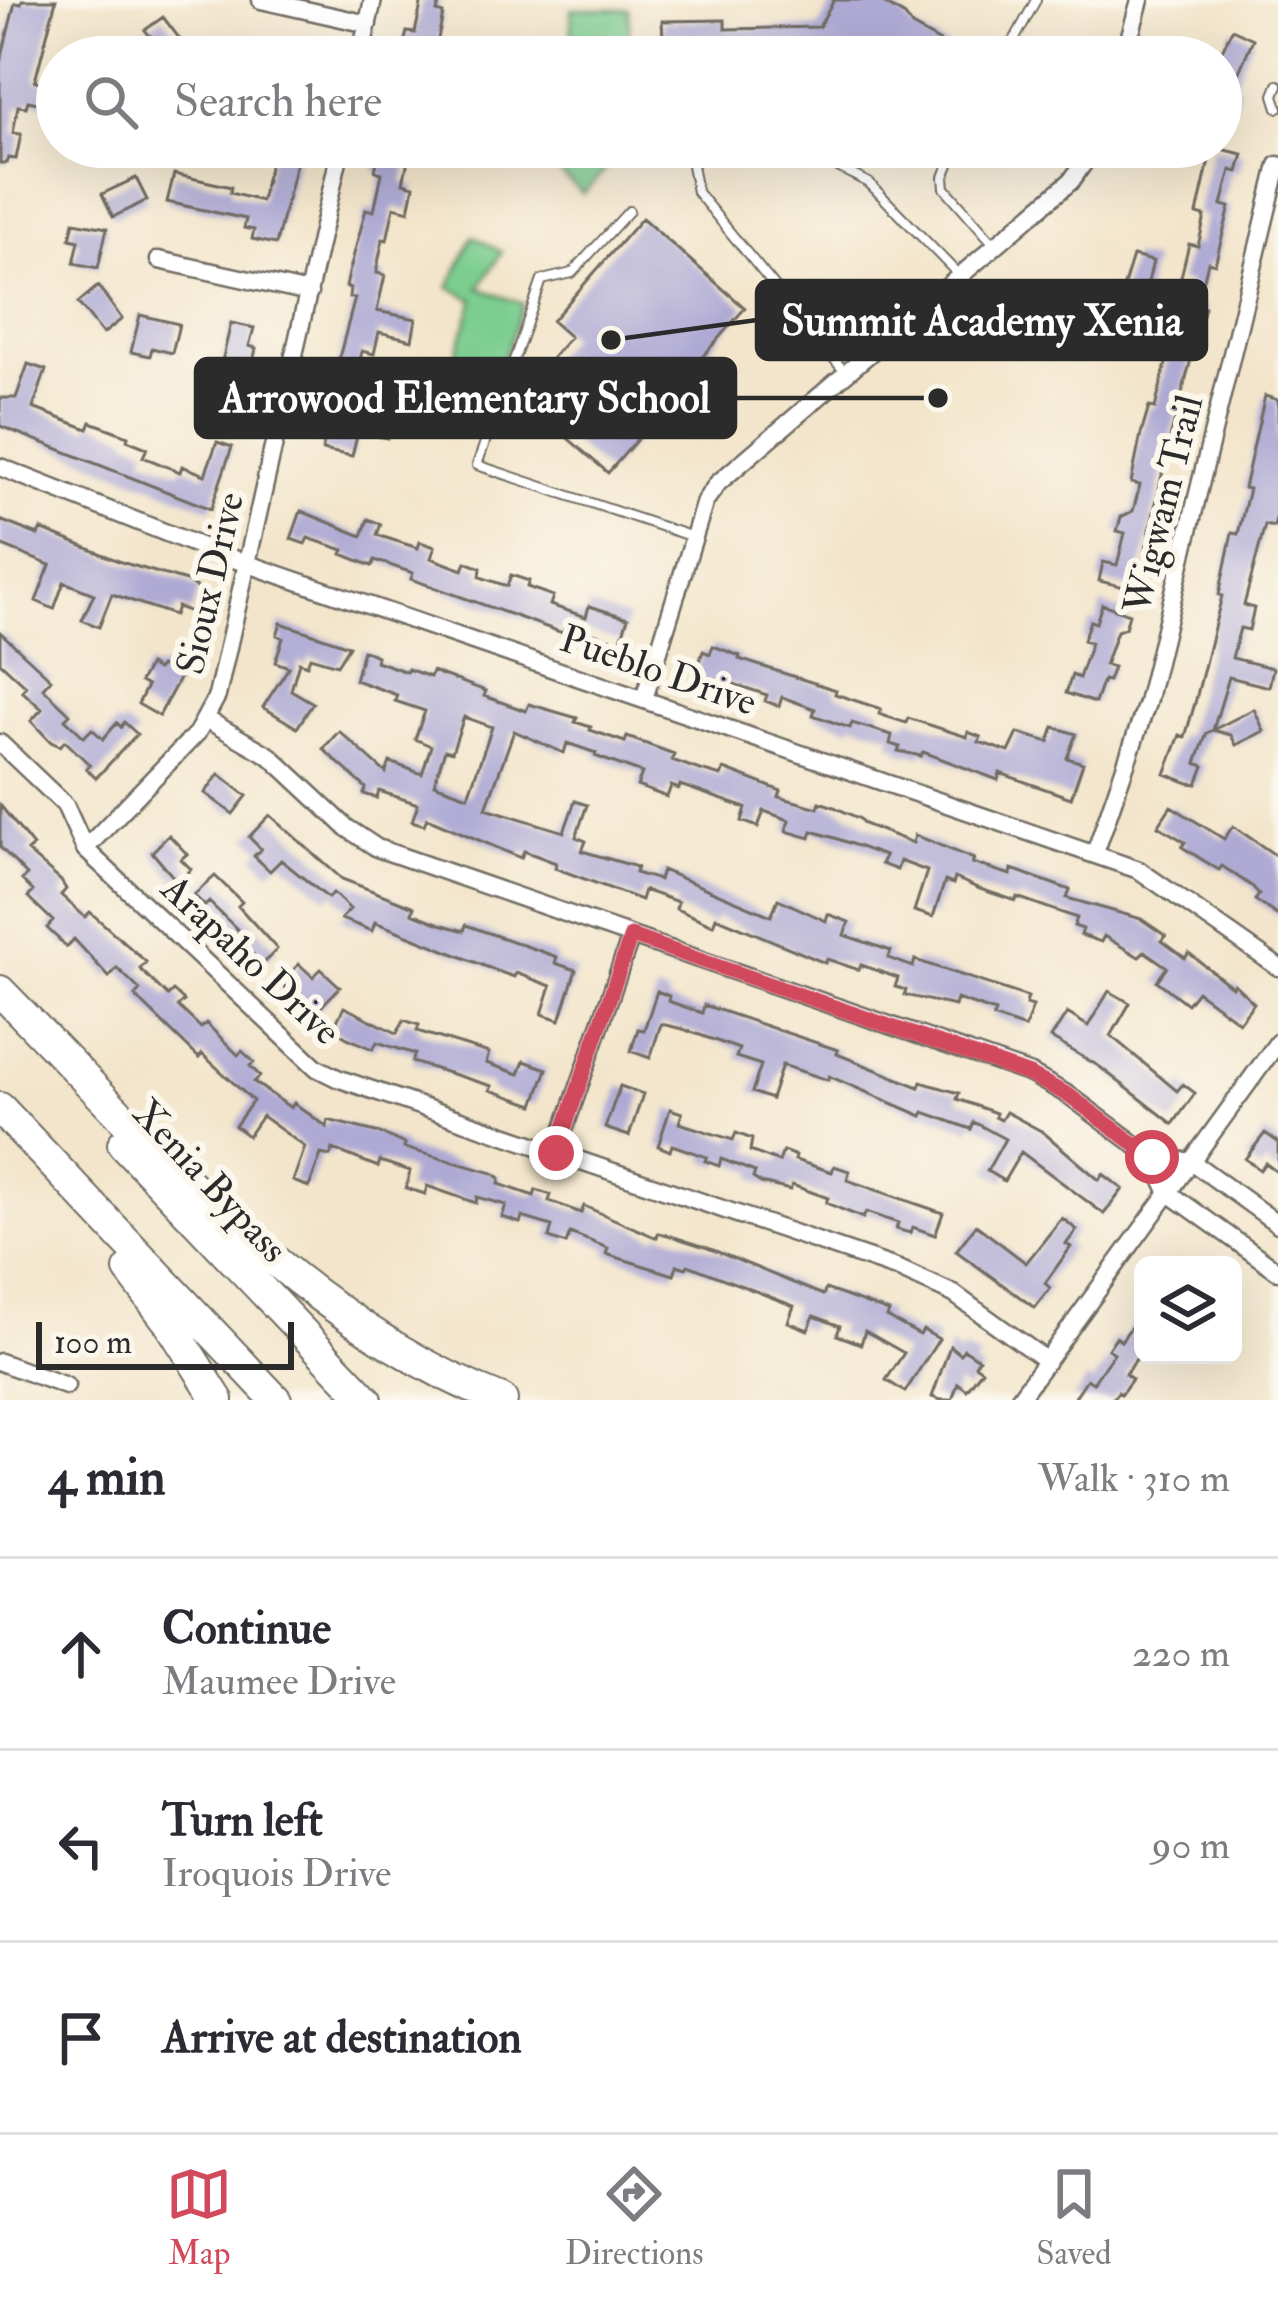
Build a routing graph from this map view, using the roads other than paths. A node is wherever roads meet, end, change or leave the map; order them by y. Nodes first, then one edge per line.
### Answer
1 (261, 0) edge
2 (373, 0) edge
3 (1036, 0) edge
4 (1140, 0) edge
5 (368, 24) junction
6 (365, 36) edge
7 (1016, 36) edge
8 (1130, 36) edge
9 (1278, 85) edge
10 (1278, 108) edge
11 (1278, 165) edge
12 (336, 168) edge
13 (693, 168) edge
14 (839, 168) edge
15 (948, 168) edge
16 (1080, 168) edge
17 (629, 212) dead end
18 (994, 245) junction
19 (160, 260) dead end
20 (958, 275) junction
21 (309, 293) junction
22 (845, 372) junction
23 (0, 467) edge
24 (694, 537) junction
25 (249, 564) junction
26 (644, 699) junction
27 (206, 718) junction
28 (0, 743) edge
29 (85, 849) junction
30 (1095, 853) junction
31 (631, 936) junction
32 (1278, 967) edge
33 (0, 991) edge
34 (0, 1013) edge
35 (1278, 1042) edge
36 (0, 1108) edge
37 (0, 1128) edge
38 (556, 1153) junction
39 (1152, 1157) junction
40 (1192, 1162) junction
41 (1169, 1193) junction
42 (1278, 1224) edge
43 (1278, 1271) edge
44 (1047, 1361) junction
45 (0, 1362) edge
46 (66, 1386) dead end
47 (218, 1400) edge
48 (276, 1400) edge
49 (367, 1400) edge
50 (502, 1400) edge
51 (1018, 1400) edge

1 - 5 street
2 - 5 street
3 - 7 lane
4 - 8 street
5 - 6 street
9 - 10 lane
11 - 30 street, Wigwam Trail
12 - 21 street, Sioux Drive
13 - 22 lane
14 - 20 lane
15 - 18 lane
16 - 18 street
17 - 24 lane
18 - 20 street
19 - 21 street
20 - 22 street
21 - 25 street, Sioux Drive
22 - 24 street
23 - 25 street, Pueblo Drive
24 - 26 street
25 - 26 street, Pueblo Drive
25 - 27 street, Sioux Drive
26 - 30 street, Pueblo Drive
27 - 29 street, Sioux Drive
27 - 31 street
28 - 29 street, Arapaho Drive
29 - 38 street, Arapaho Drive
30 - 32 street, Pueblo Drive
31 - 38 street
31 - 39 street
33 - 50 highway
34 - 49 highway, Xenia Bypass
35 - 40 street
36 - 48 highway
37 - 47 highway
38 - 44 street, Arapaho Drive
39 - 40 street
39 - 41 street
40 - 41 street
40 - 42 street
41 - 43 street
41 - 44 street
44 - 51 street
45 - 46 street

